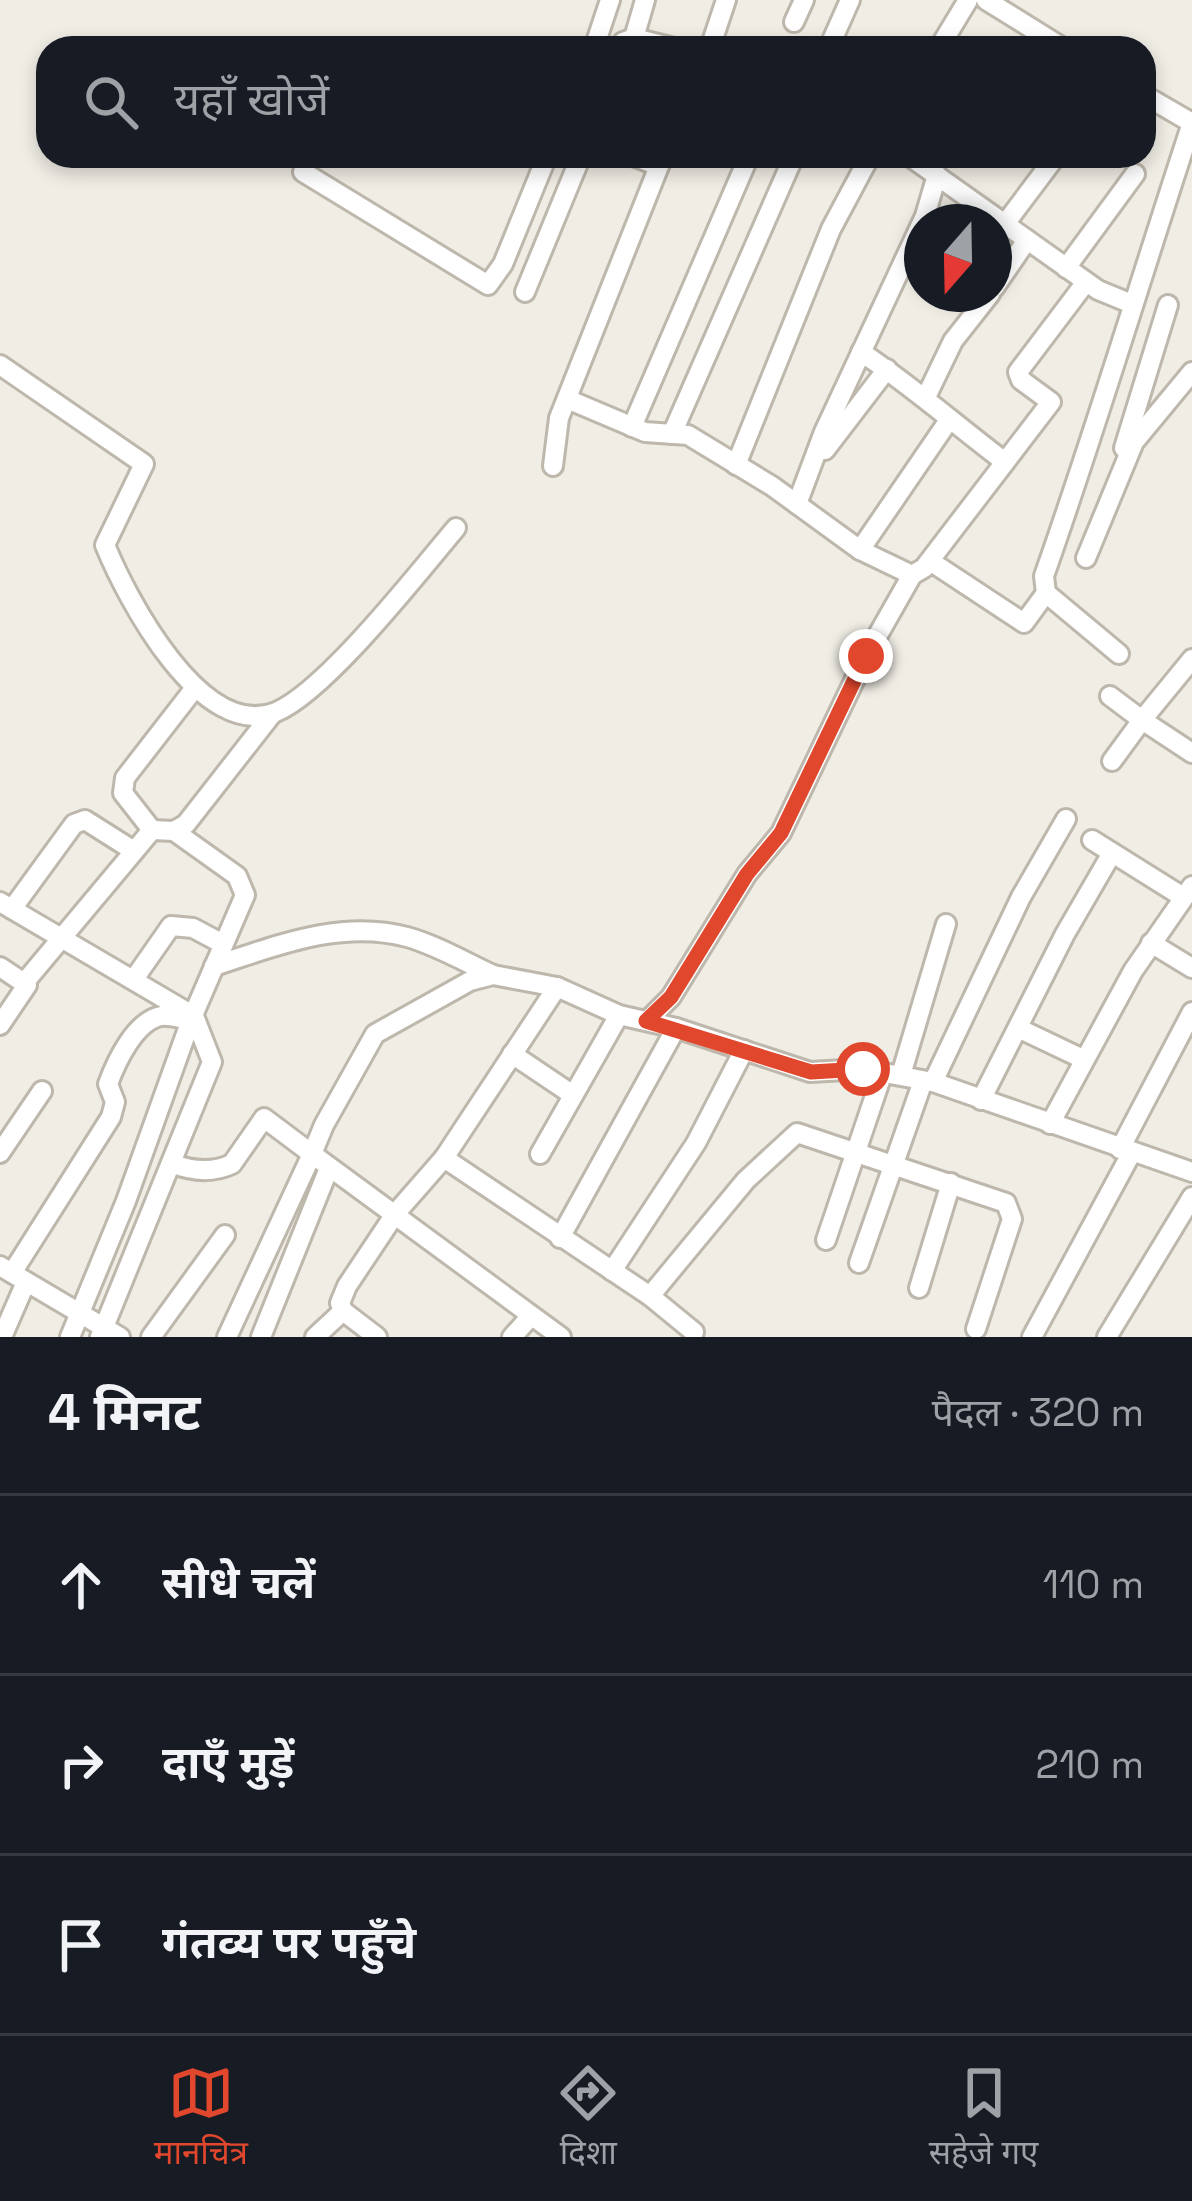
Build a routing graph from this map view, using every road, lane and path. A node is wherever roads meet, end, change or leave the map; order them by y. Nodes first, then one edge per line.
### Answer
1 (610, 0) edge
2 (645, 0) edge
3 (726, 0) edge
4 (803, 0) edge
5 (850, 0) edge
6 (968, 0) edge
7 (986, 0) edge
8 (794, 22) dead end
9 (598, 36) edge
10 (630, 36) edge
11 (714, 36) edge
12 (834, 36) edge
13 (946, 36) edge
14 (1031, 36) edge
15 (1156, 102) edge
16 (1192, 123) edge
17 (542, 168) edge
18 (576, 168) edge
19 (658, 168) edge
20 (744, 168) edge
21 (789, 168) edge
22 (864, 168) edge
23 (927, 168) edge
24 (1047, 168) edge
25 (303, 172) dead end
26 (1135, 174) dead end
27 (937, 175) junction
28 (977, 204) edge
29 (1012, 215) edge
30 (1012, 229) edge
31 (1027, 240) junction
32 (1012, 262) edge
33 (1066, 268) junction
34 (1086, 282) junction
35 (526, 292) dead end
36 (1132, 304) junction
37 (1168, 305) dead end
38 (975, 312) edge
39 (861, 352) junction
40 (0, 365) edge
41 (887, 369) junction
42 (1192, 372) edge
43 (926, 397) junction
44 (567, 399) junction
45 (949, 420) junction
46 (632, 427) junction
47 (673, 434) junction
48 (1090, 443) junction
49 (1125, 453) junction
50 (1005, 462) junction
51 (736, 465) junction
52 (553, 466) dead end
53 (811, 468) junction
54 (797, 504) junction
55 (456, 528) dead end
56 (860, 550) junction
57 (1086, 558) dead end
58 (930, 561) junction
59 (912, 575) junction
60 (1046, 593) junction
61 (1119, 654) dead end
62 (1192, 659) edge
63 (194, 689) junction
64 (1110, 696) dead end
65 (272, 714) junction
66 (1142, 720) junction
67 (1192, 753) edge
68 (1112, 761) dead end
69 (1066, 819) dead end
70 (152, 830) junction
71 (174, 831) junction
72 (1092, 840) dead end
73 (134, 851) junction
74 (1112, 853) junction
75 (1188, 891) edge
76 (6, 905) edge
77 (946, 924) dead end
78 (59, 940) junction
79 (223, 944) junction
80 (1151, 944) junction
81 (214, 966) junction
82 (0, 967) edge
83 (1192, 968) edge
84 (493, 975) junction
85 (134, 979) junction
86 (25, 983) junction
87 (557, 987) junction
88 (1192, 1012) edge
89 (619, 1015) junction
90 (192, 1018) junction
91 (646, 1021) junction
92 (0, 1025) edge
93 (676, 1028) junction
94 (1018, 1028) junction
95 (744, 1050) junction
96 (512, 1054) junction
97 (1083, 1059) junction
98 (892, 1073) junction
99 (928, 1082) junction
100 (42, 1091) dead end
101 (573, 1095) junction
102 (981, 1100) junction
103 (1050, 1124) junction
104 (855, 1149) junction
105 (1126, 1150) junction
106 (0, 1153) edge
107 (312, 1154) junction
108 (540, 1154) dead end
109 (444, 1158) junction
110 (171, 1163) junction
111 (891, 1163) junction
112 (329, 1168) junction
113 (1192, 1172) edge
114 (951, 1183) junction
115 (1192, 1197) edge
116 (395, 1214) junction
117 (225, 1234) dead end
118 (560, 1238) junction
119 (826, 1240) dead end
120 (859, 1263) dead end
121 (612, 1271) junction
122 (12, 1274) edge
123 (919, 1288) dead end
124 (650, 1296) junction
125 (343, 1311) junction
126 (79, 1315) junction
127 (530, 1316) junction
128 (976, 1328) dead end
129 (694, 1332) dead end
130 (108, 1333) edge
131 (2, 1337) edge
132 (70, 1337) edge
133 (152, 1337) edge
134 (227, 1337) edge
135 (261, 1337) edge
136 (315, 1337) edge
137 (377, 1337) edge
138 (512, 1337) edge
139 (561, 1337) edge
140 (1032, 1337) edge
141 (1107, 1337) edge

1 - 9 street
2 - 10 street
3 - 11 street
4 - 8 street
5 - 12 street
6 - 13 street
7 - 14 street
15 - 16 street
16 - 36 street
17 - 25 street
18 - 35 street
19 - 44 street
20 - 46 street
21 - 47 street
22 - 51 street
23 - 27 street
24 - 29 street
26 - 33 street
27 - 28 street
27 - 39 street
30 - 31 street
31 - 32 street
31 - 33 street
33 - 34 street
34 - 36 street
34 - 50 street
36 - 48 street
37 - 49 street
38 - 43 street
39 - 41 street
39 - 53 street
40 - 63 street
41 - 43 street
41 - 53 street
42 - 49 street
43 - 45 street
44 - 46 street
44 - 52 street
45 - 50 street
45 - 56 street
46 - 47 street
47 - 51 street
48 - 49 street
48 - 60 street
49 - 57 street
50 - 58 street
51 - 54 street
53 - 54 street
54 - 56 street
55 - 65 street
56 - 59 street
58 - 59 street
58 - 60 street
59 - 91 street
60 - 61 street
62 - 66 street
63 - 65 street
63 - 70 street
64 - 66 street
65 - 71 street
66 - 67 street
66 - 68 street
69 - 99 street
70 - 71 street
70 - 73 street
71 - 79 street
72 - 74 street
73 - 76 street
73 - 78 street
74 - 75 street
74 - 94 street
75 - 80 street
76 - 78 street
77 - 98 street
78 - 85 street
78 - 86 street
79 - 81 street
79 - 85 street
80 - 83 street
80 - 97 street
81 - 84 street
81 - 90 street
82 - 86 street
84 - 87 street
84 - 107 street
85 - 90 street
86 - 92 street
87 - 89 street
87 - 96 street
88 - 105 street
89 - 91 street
89 - 101 street
90 - 110 street
90 - 122 street
90 - 126 street
91 - 93 street
93 - 95 street
93 - 118 street
94 - 97 street
94 - 102 street
95 - 98 street
95 - 121 street
96 - 101 street
96 - 109 street
97 - 103 street
98 - 99 street
98 - 104 street
99 - 102 street
99 - 111 street
100 - 106 street
101 - 108 street
102 - 103 street
103 - 105 street
104 - 111 street
104 - 119 street
104 - 124 street
105 - 113 street
105 - 140 street
107 - 110 street
107 - 112 street
107 - 134 street
109 - 116 street
109 - 118 street
110 - 130 street
111 - 114 street
111 - 120 street
112 - 116 street
112 - 135 street
114 - 123 street
114 - 128 street
115 - 141 street
116 - 125 street
116 - 127 street
117 - 133 street
118 - 121 street
121 - 124 street
122 - 126 street
122 - 131 street
124 - 129 street
125 - 136 street
125 - 137 street
126 - 130 street
126 - 132 street
127 - 138 street
127 - 139 street

